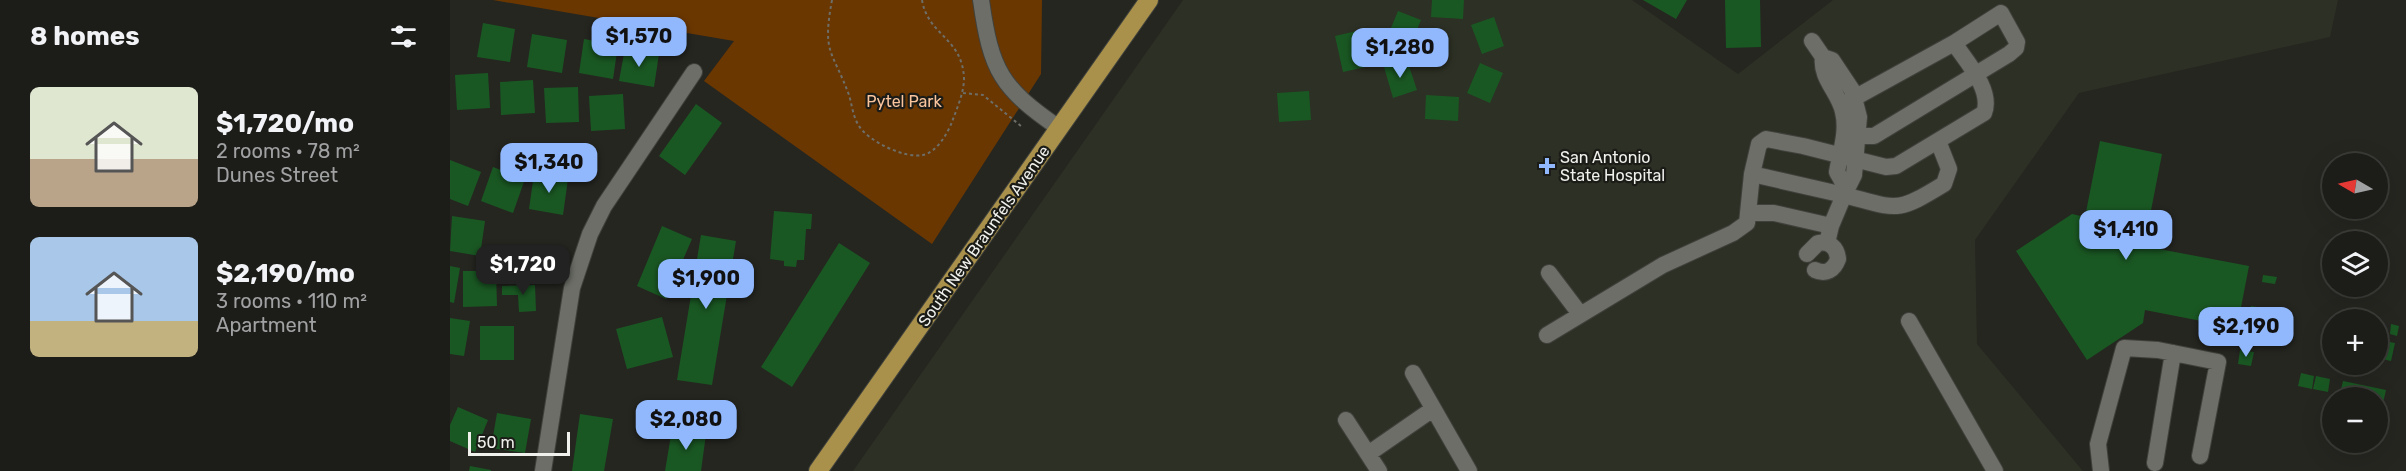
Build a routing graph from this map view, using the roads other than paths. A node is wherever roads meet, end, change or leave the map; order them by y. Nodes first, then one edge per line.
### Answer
1 (981, 0) edge
2 (1149, 0) edge
3 (1812, 41) dead end
4 (1954, 43) junction
5 (694, 72) dead end
6 (1975, 76) junction
7 (1848, 102) junction
8 (1059, 129) junction
9 (1851, 137) junction
10 (1938, 141) junction
11 (1848, 156) junction
12 (1752, 174) junction
13 (1845, 192) junction
14 (1749, 213) junction
15 (1831, 226) junction
16 (1827, 243) junction
17 (1807, 254) dead end
18 (1815, 270) dead end
19 (1549, 273) dead end
20 (1580, 314) junction
21 (1909, 321) dead end
22 (1546, 335) dead end
23 (2173, 353) junction
24 (1413, 373) dead end
25 (1433, 409) junction
26 (1346, 420) dead end
27 (1368, 454) junction
28 (2200, 456) dead end
29 (2155, 463) dead end
30 (543, 471) edge
31 (818, 471) edge
32 (1379, 471) edge
33 (1469, 471) edge
34 (1995, 471) edge
35 (2101, 471) edge

1 - 8 street
2 - 8 main road, South New Braunfels Avenue
3 - 7 street
4 - 6 street
4 - 6 street
4 - 7 street
5 - 30 street
6 - 9 street
6 - 10 street
7 - 9 street
8 - 31 main road, South New Braunfels Avenue
9 - 11 street
10 - 11 street
10 - 13 street
11 - 12 street
11 - 13 street
12 - 13 street
12 - 14 street
13 - 15 street
14 - 15 street
14 - 20 street
15 - 16 street
16 - 17 street
16 - 18 street
19 - 20 street
20 - 22 street
21 - 34 street
23 - 28 street
23 - 29 street
23 - 35 street
24 - 25 street
25 - 27 street
25 - 33 street
26 - 27 street
27 - 32 street

